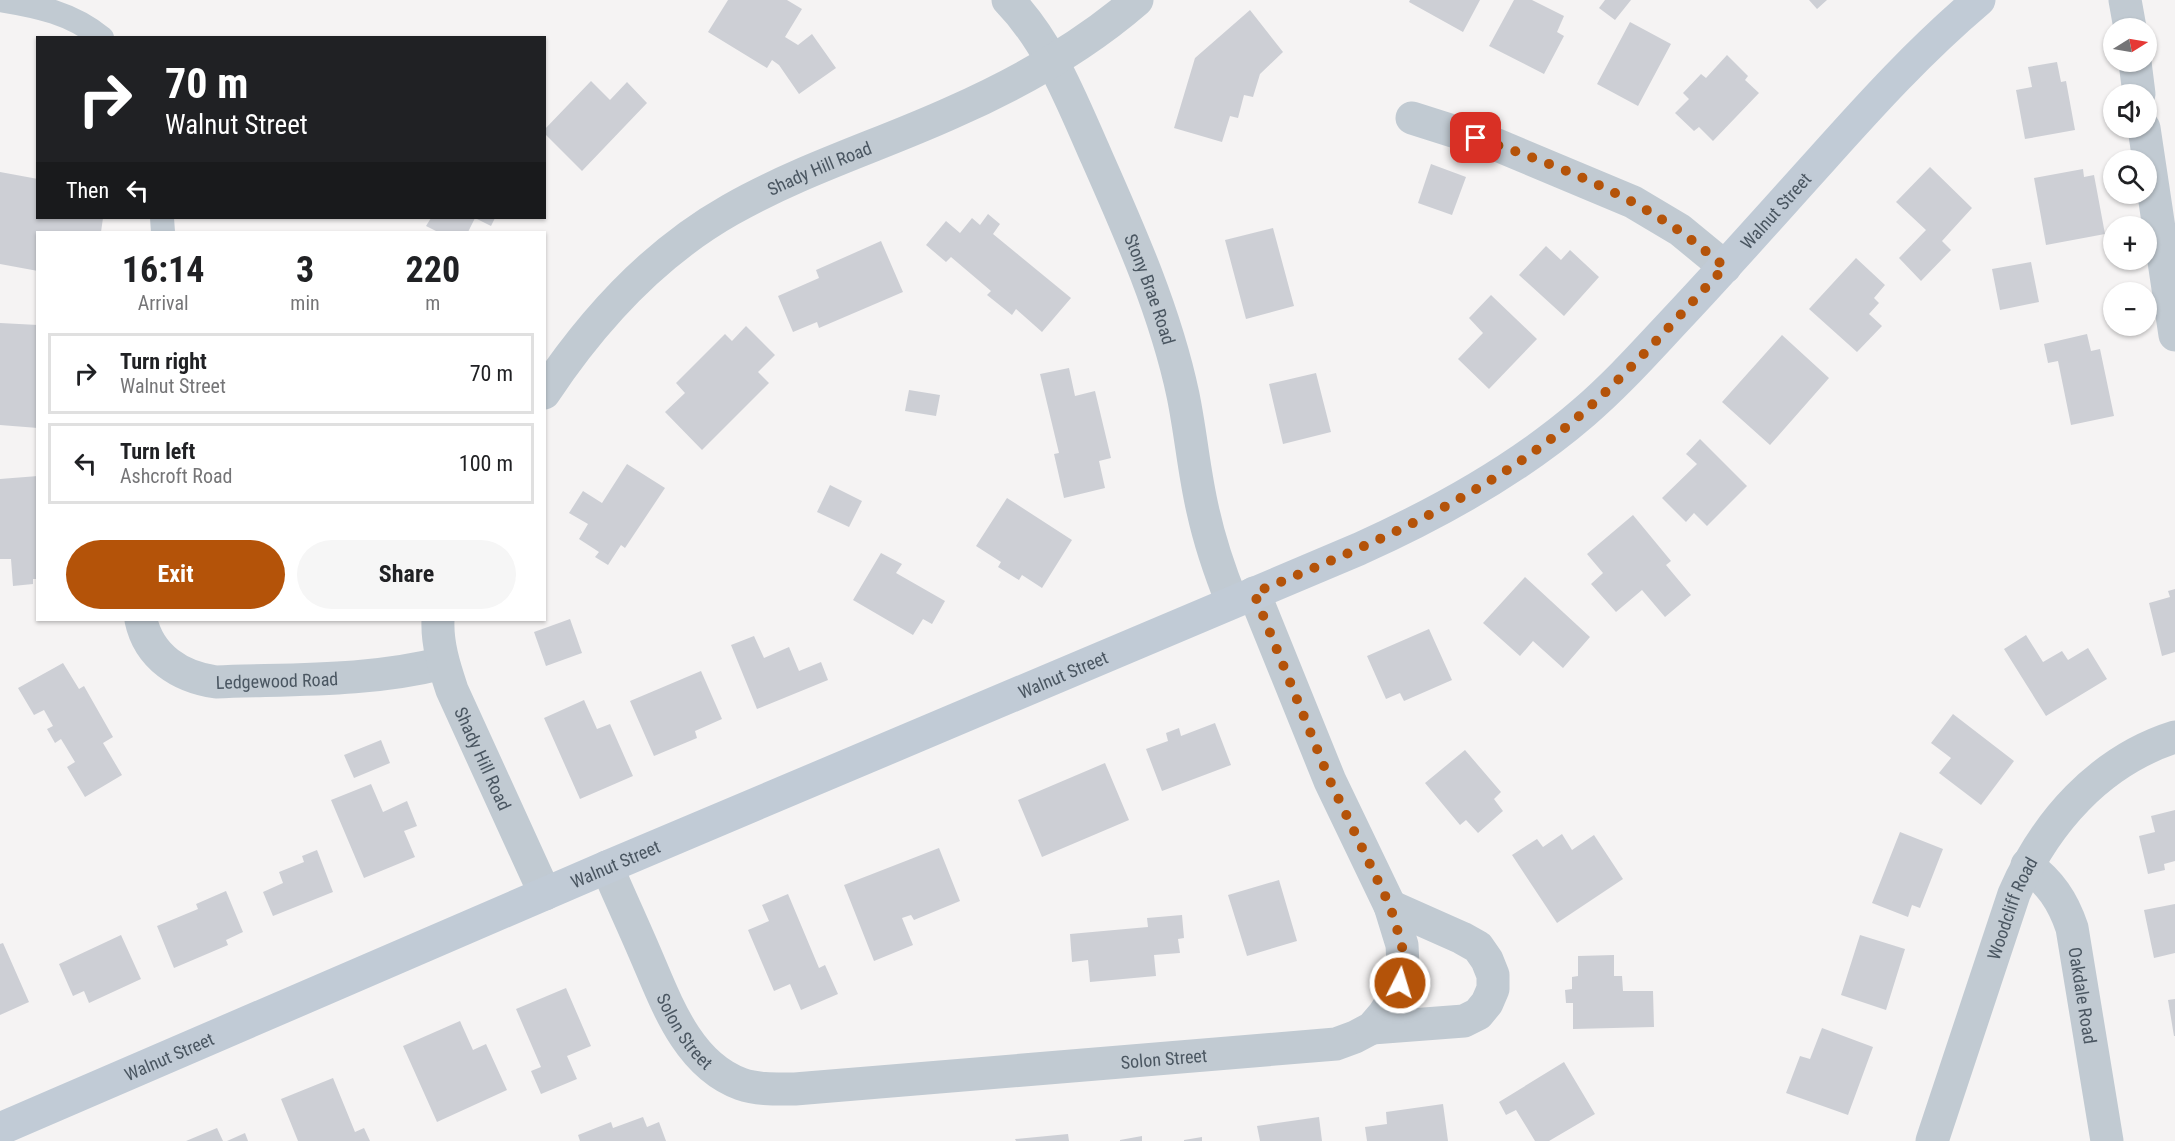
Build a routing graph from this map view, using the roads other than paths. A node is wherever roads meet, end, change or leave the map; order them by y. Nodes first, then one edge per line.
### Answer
1 (0, 0) edge
2 (1008, 0) edge
3 (1137, 0) edge
4 (1979, 0) edge
5 (2126, 0) edge
6 (2129, 18) edge
7 (100, 36) edge
8 (1052, 61) junction
9 (1412, 118) dead end
10 (2145, 138) edge
11 (1725, 267) junction
12 (2175, 335) edge
13 (546, 390) edge
14 (1243, 598) junction
15 (141, 621) edge
16 (438, 621) edge
17 (443, 663) junction
18 (2175, 737) edge
19 (2027, 865) junction
20 (607, 867) junction
21 (545, 894) junction
22 (1390, 906) junction
23 (1372, 1028) junction
24 (0, 1129) edge
25 (1932, 1141) edge
26 (2107, 1141) edge

1 - 7 lane
2 - 8 street, Stony Brae Road
3 - 8 street, Shady Hill Road
4 - 11 main road, Walnut Street
5 - 6 street
8 - 13 street, Shady Hill Road
8 - 14 street, Stony Brae Road
9 - 11 street
10 - 12 street
11 - 14 main road, Walnut Street
14 - 20 main road, Walnut Street
14 - 22 street, Solon Street
15 - 17 street, Ledgewood Road
16 - 17 street, Shady Hill Road
17 - 21 street, Shady Hill Road
18 - 19 street, Woodcliff Road
19 - 25 street, Woodcliff Road
19 - 26 street, Oakdale Road
20 - 21 main road, Walnut Street
20 - 23 street, Solon Street
21 - 24 main road, Walnut Street
22 - 23 street, Solon Street
22 - 23 street

